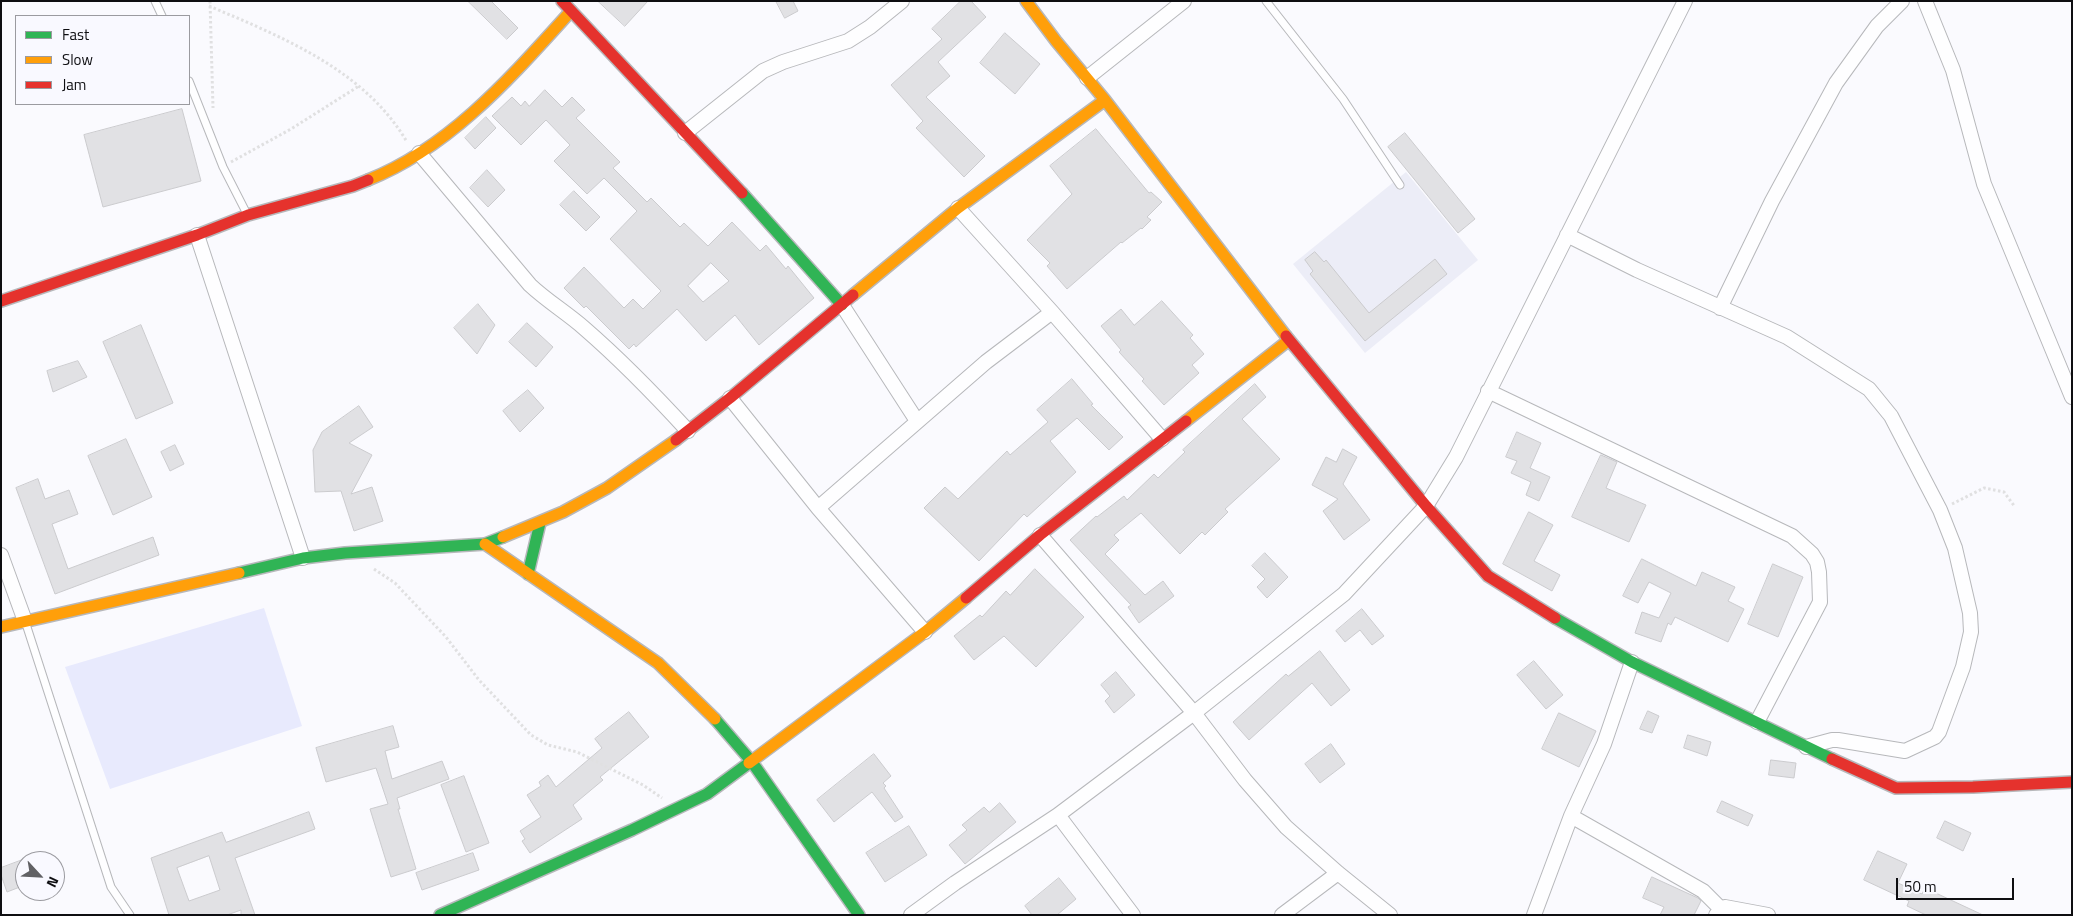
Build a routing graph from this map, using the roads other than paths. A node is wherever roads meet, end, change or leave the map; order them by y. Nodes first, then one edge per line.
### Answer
1 (155, 1) edge
2 (562, 1) edge
3 (902, 1) edge
4 (1026, 1) edge
5 (1184, 1) edge
6 (1266, 1) edge
7 (1685, 1) edge
8 (1902, 1) edge
9 (1925, 1) edge
10 (571, 11) junction
11 (162, 15) edge
12 (1087, 78) junction
13 (190, 84) edge
14 (1106, 100) junction
15 (685, 132) junction
16 (417, 154) junction
17 (1400, 186) dead end
18 (958, 208) junction
19 (248, 214) junction
20 (1567, 234) junction
21 (196, 236) junction
22 (1, 301) edge
23 (842, 305) junction
24 (1720, 308) junction
25 (1052, 312) junction
26 (1289, 340) junction
27 (1488, 391) junction
28 (2072, 397) edge
29 (730, 398) junction
30 (917, 421) junction
31 (688, 431) junction
32 (1162, 439) junction
33 (1426, 506) junction
34 (818, 508) junction
35 (540, 523) junction
36 (1040, 534) junction
37 (485, 544) junction
38 (1, 555) edge
39 (303, 558) junction
40 (528, 574) junction
41 (25, 622) junction
42 (1, 627) edge
43 (924, 632) junction
44 (1632, 662) junction
45 (1194, 712) junction
46 (1757, 722) junction
47 (1806, 747) junction
48 (752, 762) junction
49 (2072, 782) edge
50 (1058, 815) junction
51 (1571, 816) junction
52 (1338, 874) junction
53 (1719, 912) edge
54 (130, 915) edge
55 (440, 915) edge
56 (858, 915) edge
57 (911, 915) edge
58 (1133, 915) edge
59 (1282, 915) edge
60 (1390, 915) edge
61 (1534, 915) edge
62 (1768, 915) edge

1 - 11 lane
2 - 10 street
3 - 15 street
4 - 12 street
5 - 12 street
6 - 17 lane
7 - 20 street
8 - 24 street
9 - 28 street
10 - 15 street
10 - 16 street
12 - 14 street
13 - 19 lane
14 - 18 street
14 - 26 street
15 - 23 street
16 - 19 street
16 - 31 street
18 - 23 street
18 - 25 street
19 - 21 street
20 - 24 street
20 - 27 street
21 - 22 street
21 - 39 street
23 - 29 street
23 - 30 street
24 - 47 street
25 - 30 street
25 - 32 street
26 - 32 street
26 - 33 street
27 - 33 street
27 - 46 street
29 - 31 street
29 - 34 street
30 - 34 street
31 - 35 street
32 - 36 street
33 - 44 street
33 - 45 street
34 - 43 street
35 - 37 street
35 - 40 street
36 - 43 street
36 - 45 street
37 - 39 street
37 - 40 street
38 - 41 street
39 - 41 street
40 - 48 street
41 - 42 street
41 - 54 lane
43 - 48 street
44 - 46 street
44 - 51 street
45 - 50 street
45 - 52 street
46 - 47 street
47 - 49 street
48 - 55 street
48 - 56 street
50 - 57 street
50 - 58 street
51 - 53 street
51 - 61 street
52 - 59 street
52 - 60 street
53 - 62 street

